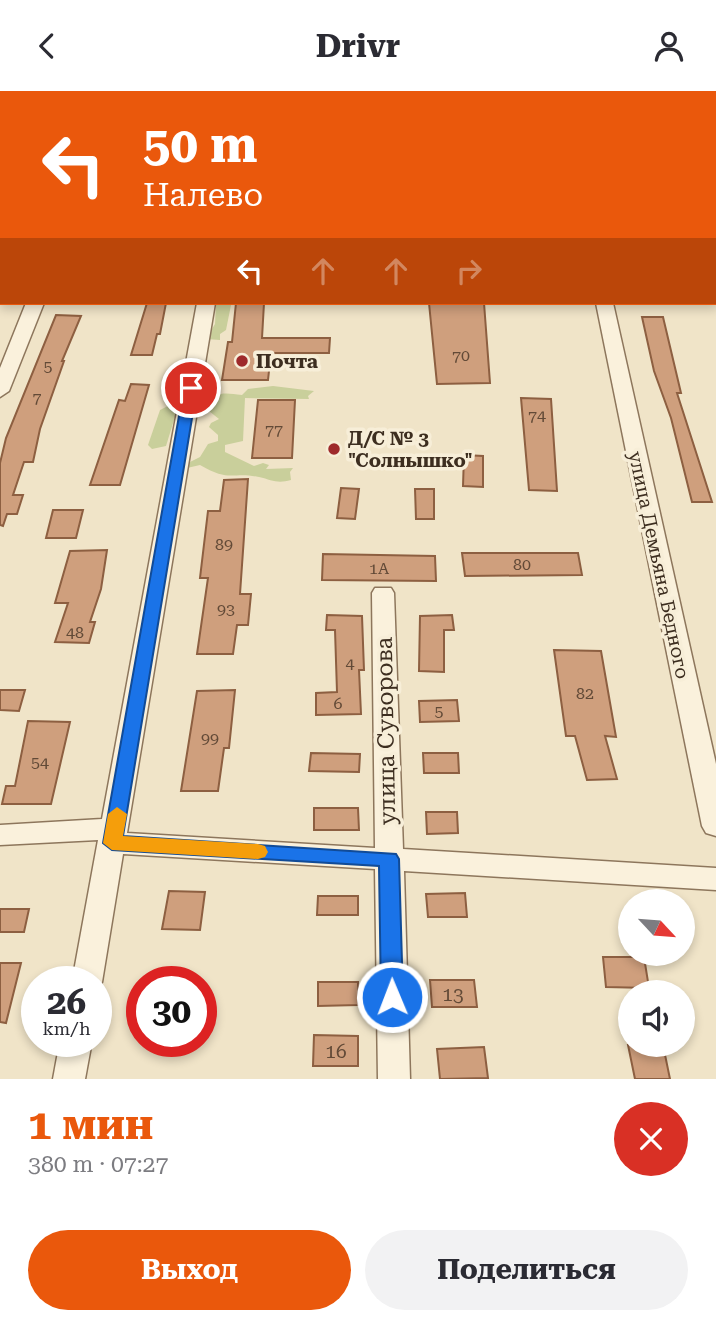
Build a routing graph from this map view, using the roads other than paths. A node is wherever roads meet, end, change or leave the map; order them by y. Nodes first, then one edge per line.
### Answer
1 (34, 305) edge
2 (206, 305) edge
3 (604, 305) edge
4 (0, 391) edge
5 (383, 593) dead end
6 (716, 826) edge
7 (0, 835) edge
8 (113, 836) junction
9 (389, 859) junction
10 (716, 879) edge
11 (90, 966) edge
12 (73, 1057) edge
13 (69, 1079) edge
14 (394, 1079) edge

1 - 4 street
2 - 8 street
3 - 6 street, улица Демьяна Бедного
5 - 9 street, улица Суворова
7 - 8 street
8 - 9 street
8 - 11 street
9 - 10 street
9 - 14 street, улица Суворова
12 - 13 street

